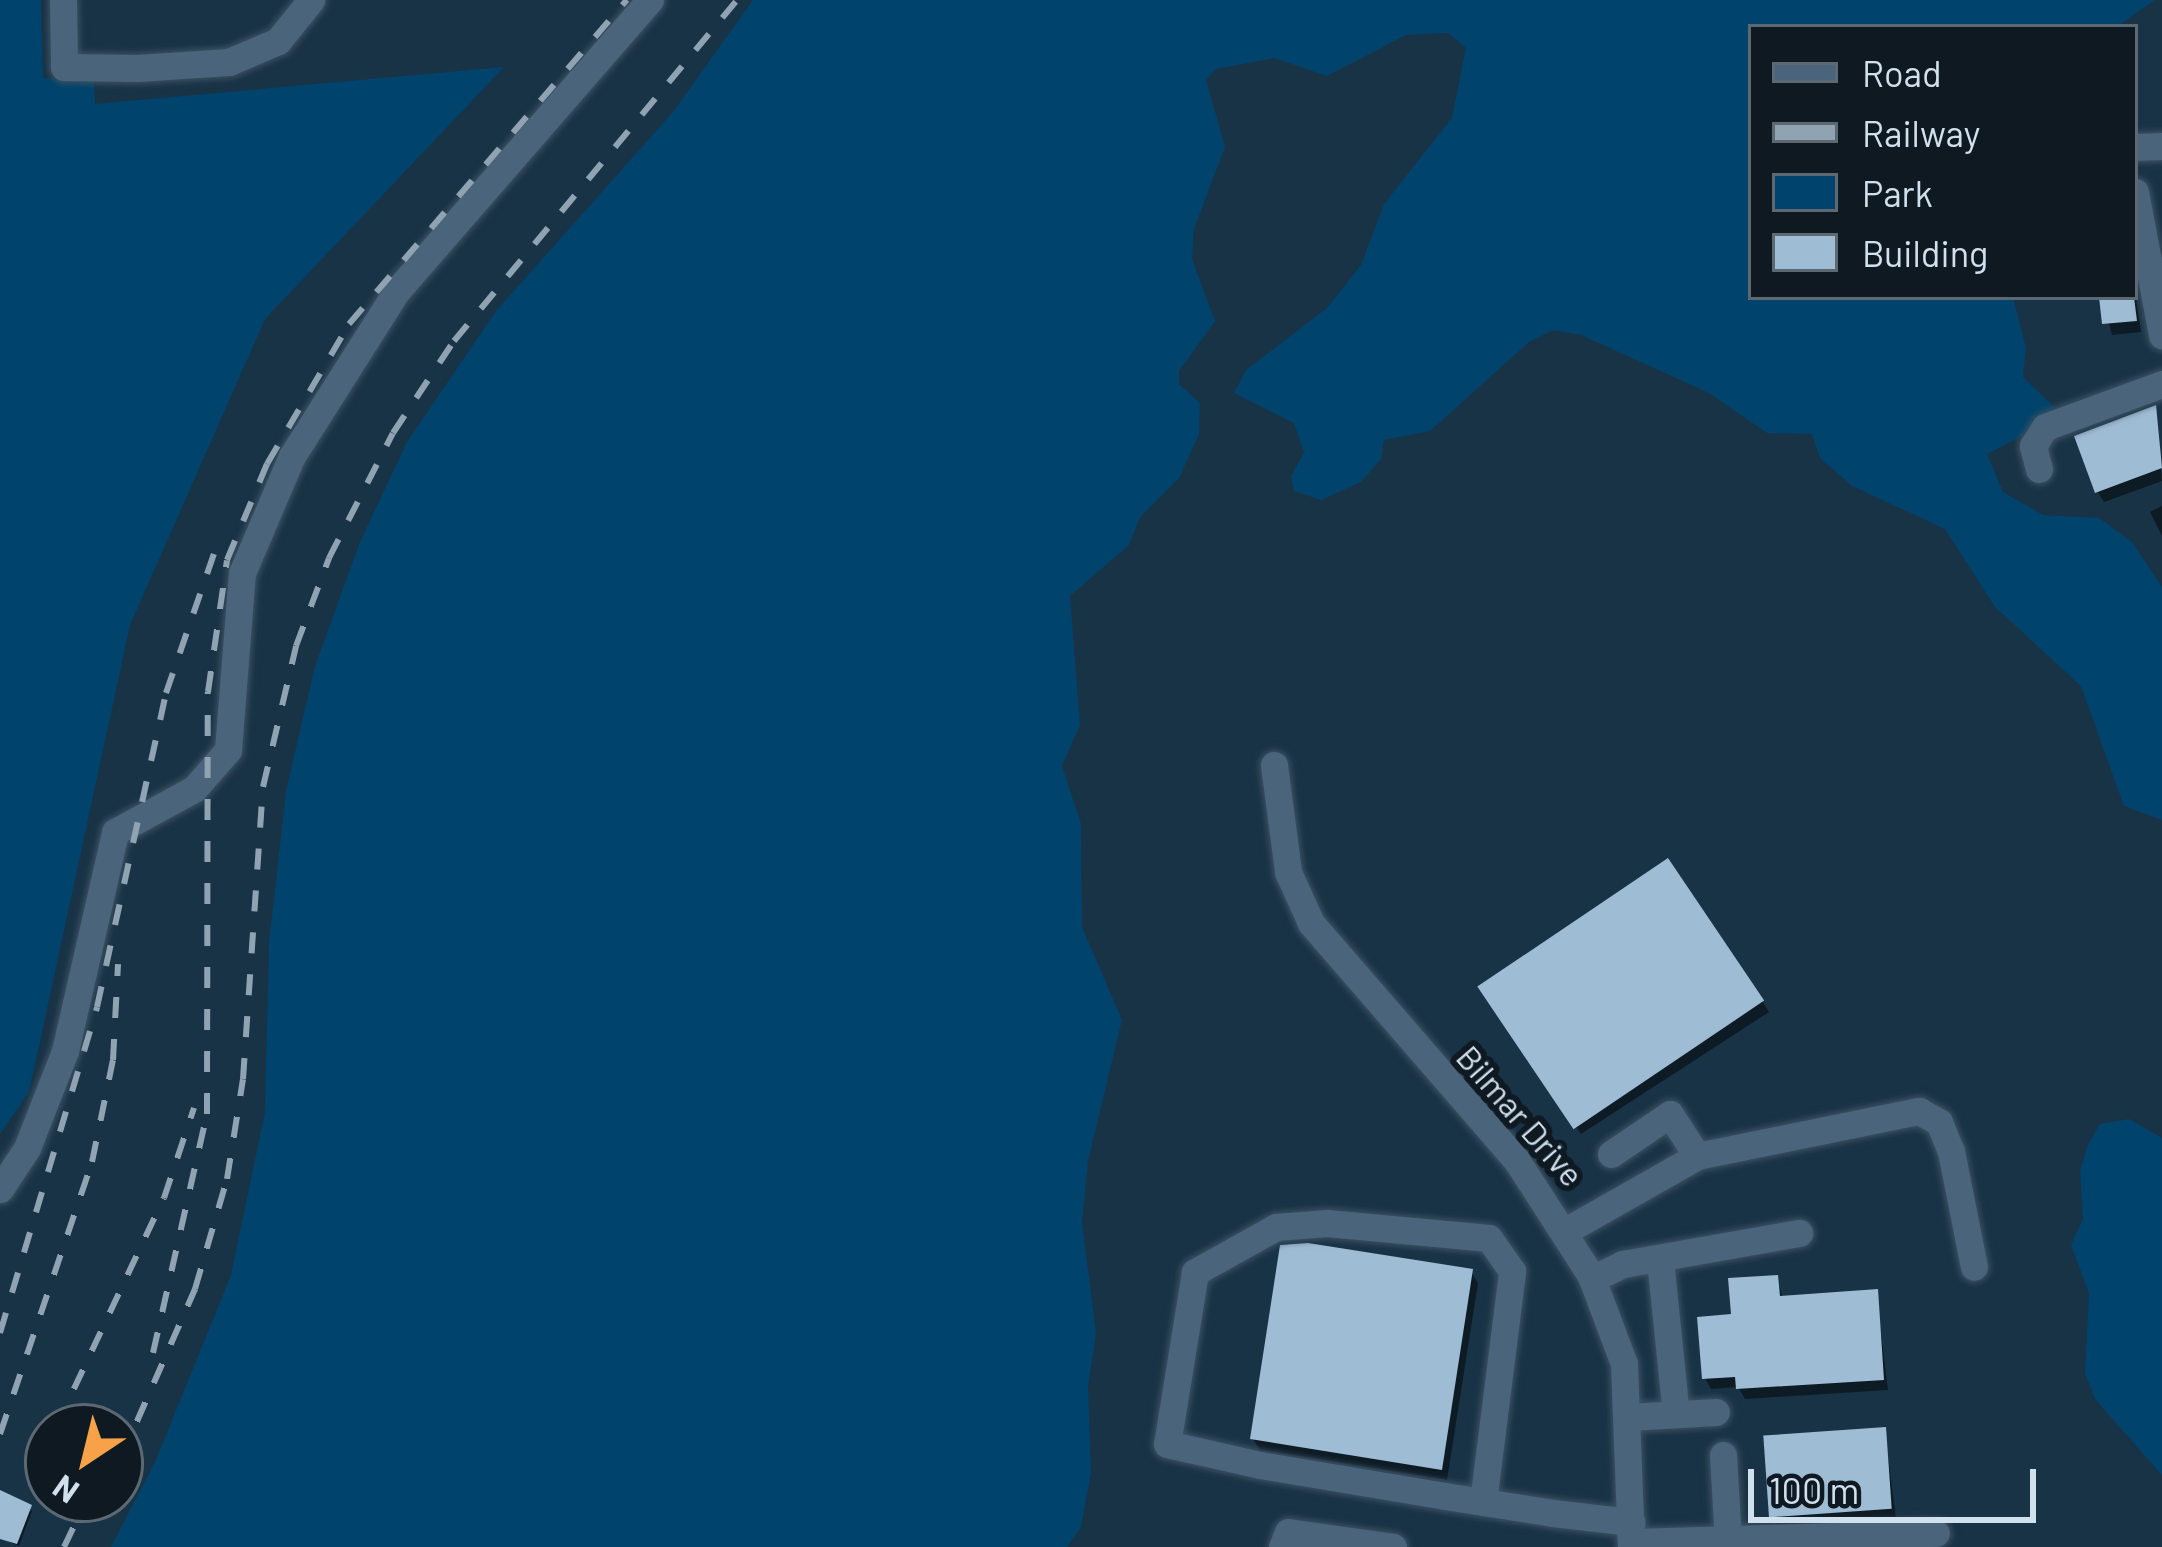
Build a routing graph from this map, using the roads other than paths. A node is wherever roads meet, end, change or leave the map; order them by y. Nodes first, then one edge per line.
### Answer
1 (63, 0) edge
2 (311, 0) edge
3 (650, 0) edge
4 (2138, 212) edge
5 (2162, 334) edge
6 (2162, 384) edge
7 (2039, 470) dead end
8 (1274, 765) dead end
9 (1611, 1154) dead end
10 (1697, 1156) junction
11 (0, 1189) edge
12 (1567, 1230) junction
13 (1799, 1233) dead end
14 (1660, 1260) junction
15 (1974, 1267) dead end
16 (1592, 1279) junction
17 (1716, 1412) dead end
18 (1676, 1414) junction
19 (1628, 1417) junction
20 (1723, 1455) dead end
21 (1483, 1502) junction
22 (1936, 1533) dead end
23 (1631, 1537) edge
24 (1728, 1541) junction
25 (1282, 1547) edge
26 (1393, 1547) edge

1 - 2 street
3 - 11 street
4 - 5 street
6 - 7 street
8 - 12 street, Bilmar Drive
9 - 10 street
10 - 12 street
10 - 15 street
12 - 16 street, Bilmar Drive
13 - 14 street
14 - 16 street
14 - 18 street
16 - 19 street, Bilmar Drive
17 - 18 street
18 - 19 street
19 - 23 street, Bilmar Drive
20 - 24 street
21 - 21 street
21 - 23 street
22 - 24 street
23 - 24 street
25 - 26 street

